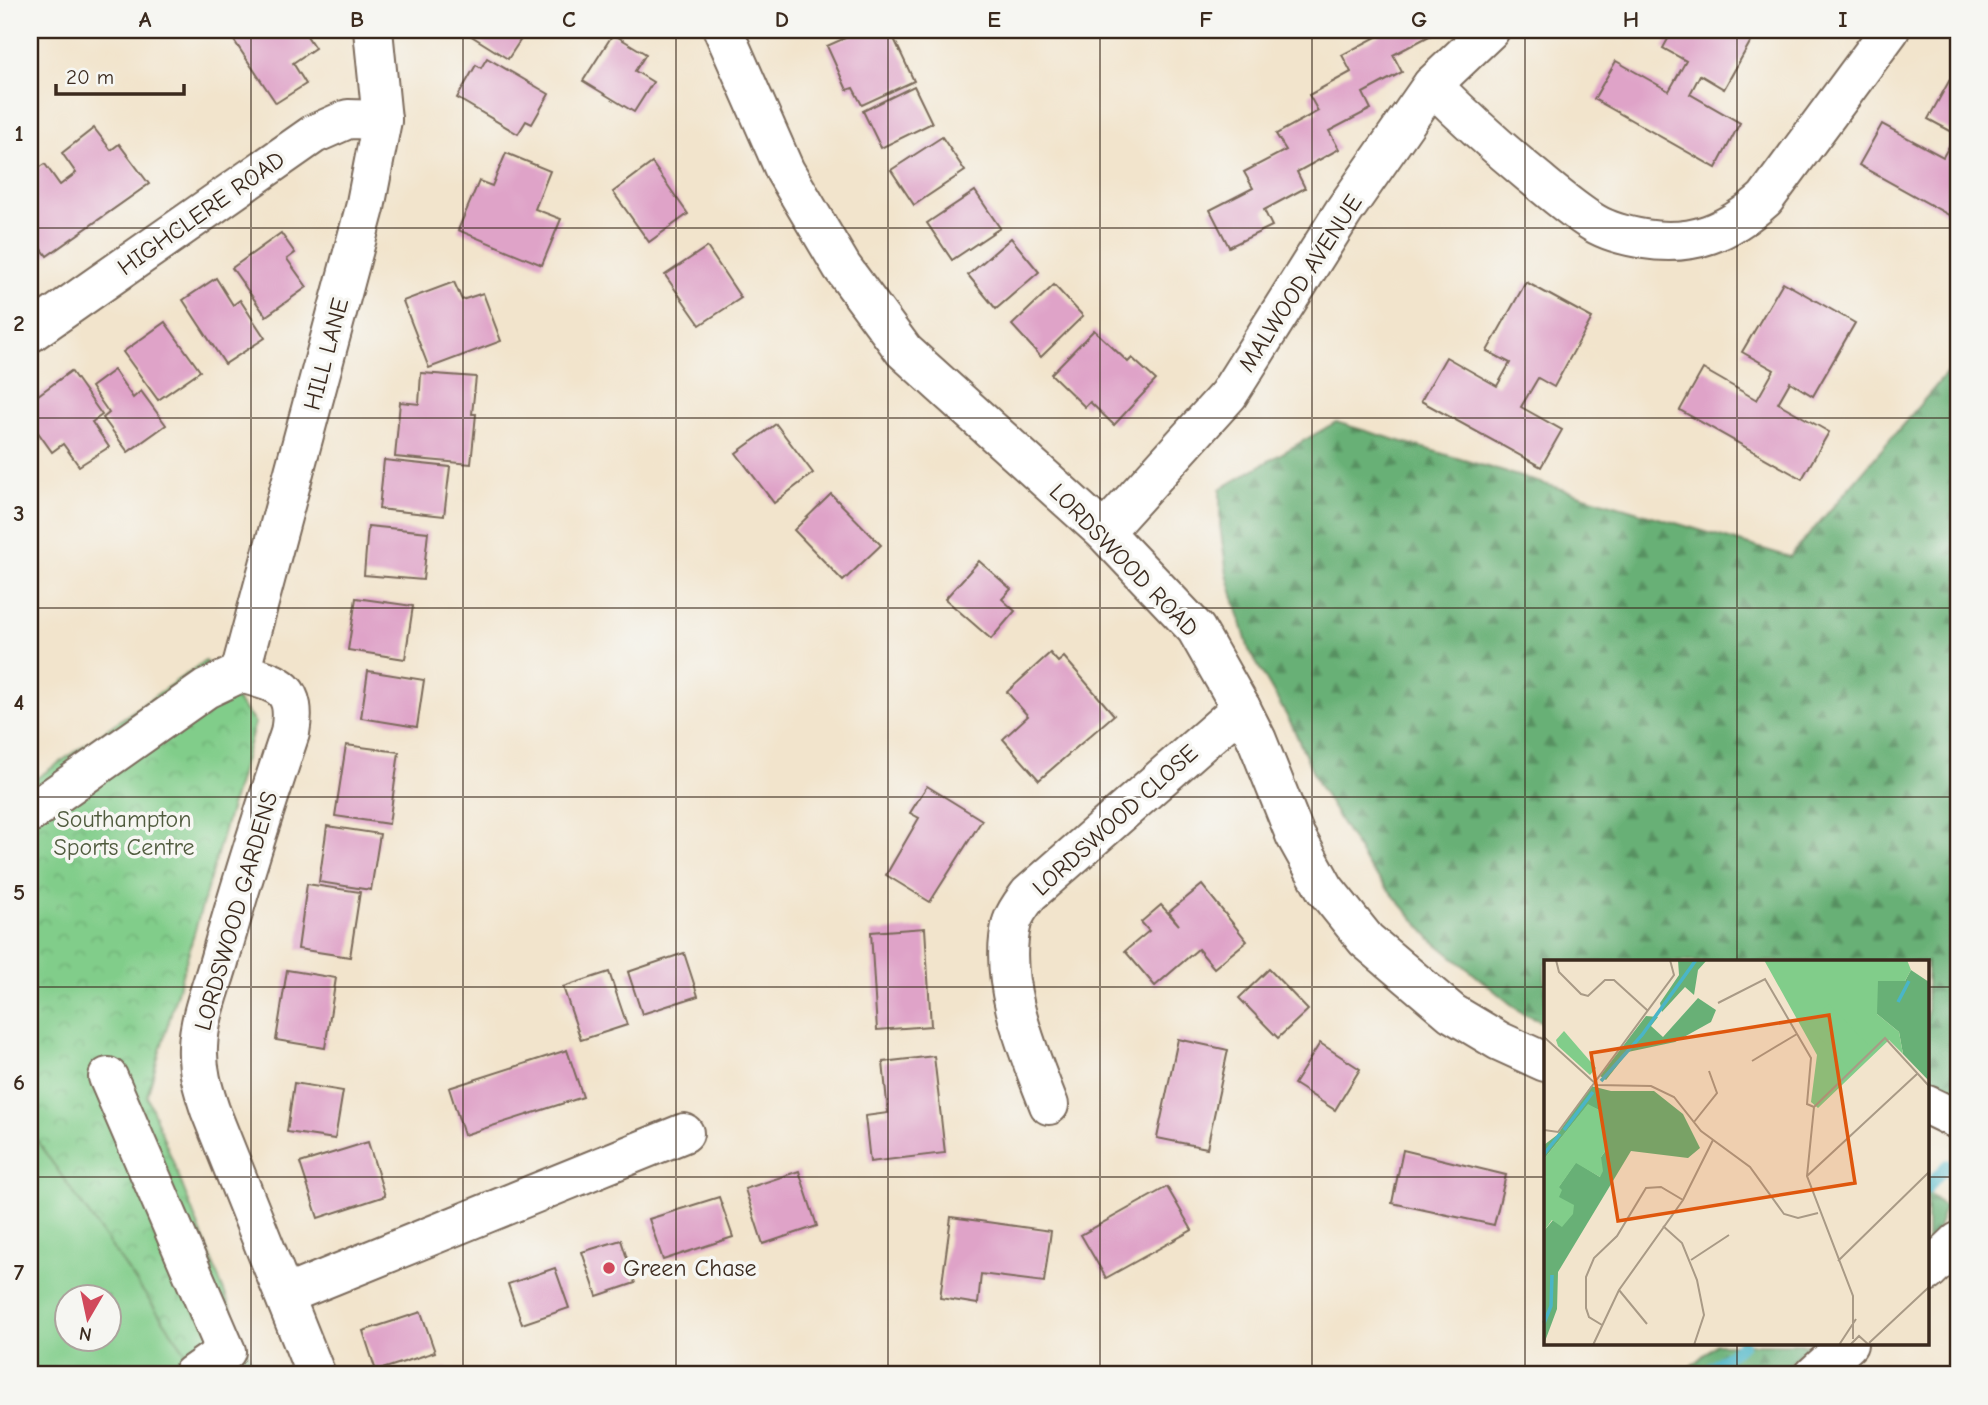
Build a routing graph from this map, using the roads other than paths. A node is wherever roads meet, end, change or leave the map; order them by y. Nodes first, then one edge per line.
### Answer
1 (373, 30) edge
2 (723, 30) edge
3 (1490, 30) edge
4 (1890, 30) edge
5 (1432, 85) junction
6 (382, 120) junction
7 (30, 333) edge
8 (1104, 532) junction
9 (240, 673) junction
10 (1241, 708) junction
11 (30, 813) edge
12 (1544, 1062) edge
13 (108, 1077) dead end
14 (1049, 1105) dead end
15 (1928, 1105) edge
16 (1958, 1120) edge
17 (684, 1133) dead end
18 (1958, 1242) edge
19 (1928, 1271) edge
20 (285, 1295) junction
21 (1846, 1346) edge
22 (191, 1375) edge
23 (316, 1375) edge
24 (1814, 1375) edge

1 - 6 street, HILL LANE
2 - 8 street, LORDSWOOD ROAD
3 - 5 street, MALWOOD AVENUE
4 - 5 street
5 - 8 street, MALWOOD AVENUE
6 - 7 street, HIGHCLERE ROAD
6 - 9 street, HILL LANE
8 - 10 street, LORDSWOOD ROAD
9 - 11 street
9 - 20 street, LORDSWOOD GARDENS
10 - 12 street, LORDSWOOD ROAD
10 - 14 street, LORDSWOOD CLOSE
13 - 22 street
15 - 16 street
17 - 20 street
18 - 19 street
20 - 23 street, LORDSWOOD GARDENS
21 - 24 street

